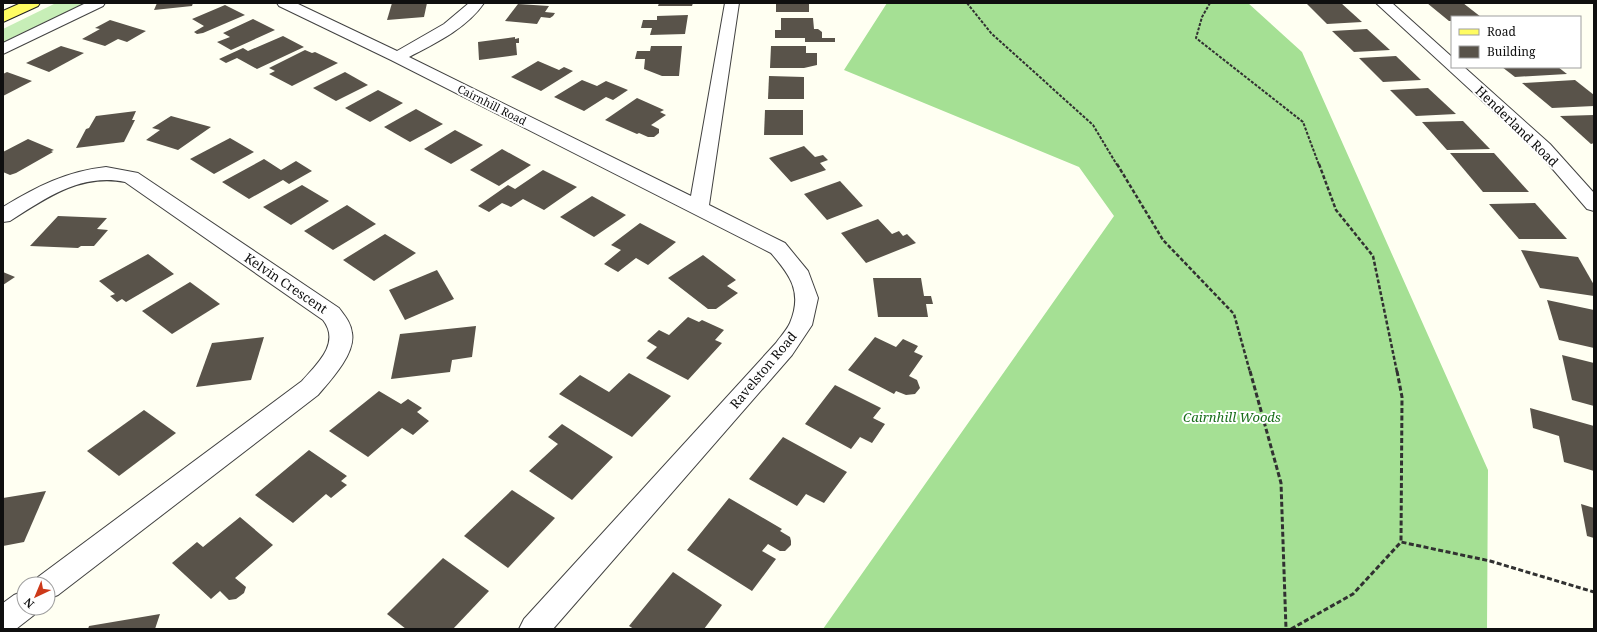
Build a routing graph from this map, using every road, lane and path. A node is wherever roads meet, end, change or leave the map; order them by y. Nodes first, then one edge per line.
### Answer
1 (33, 3) edge
2 (98, 3) edge
3 (284, 3) edge
4 (477, 3) edge
5 (732, 3) edge
6 (967, 3) edge
7 (1210, 3) edge
8 (1383, 3) edge
9 (3, 17) edge
10 (3, 49) edge
11 (397, 57) junction
12 (1451, 64) edge
13 (1455, 68) edge
14 (1594, 205) edge
15 (699, 208) junction
16 (3, 216) edge
17 (1401, 542) junction
18 (56, 580) edge
19 (1594, 592) edge
20 (16, 611) edge
21 (3, 621) edge
22 (534, 629) edge
23 (1286, 629) edge
24 (1291, 629) edge

1 - 9 main road
2 - 10 street
3 - 11 street, Cairnhill Road
4 - 11 street
5 - 15 street
6 - 23 path
7 - 17 path
8 - 12 street, Henderland Road
11 - 15 street, Cairnhill Road
13 - 14 street, Henderland Road
15 - 22 street, Ravelston Road
16 - 18 street, Kelvin Crescent
17 - 19 path
17 - 24 path
20 - 21 street

